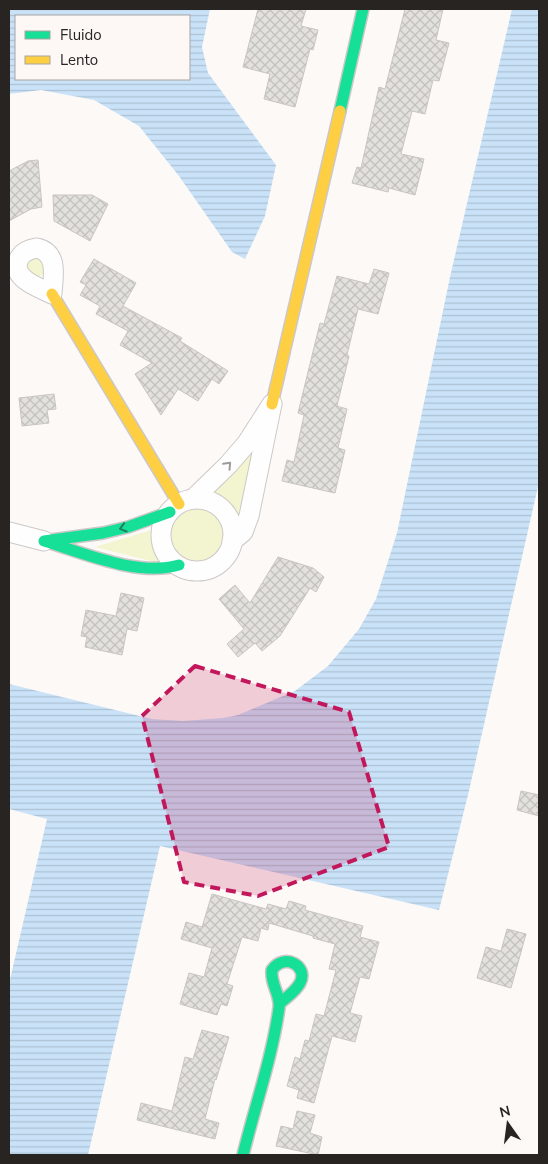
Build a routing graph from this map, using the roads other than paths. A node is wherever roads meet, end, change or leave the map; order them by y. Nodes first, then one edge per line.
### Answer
1 (363, 9) edge
2 (52, 294) dead end
3 (272, 404) junction
4 (181, 505) junction
5 (9, 532) edge
6 (232, 540) junction
7 (44, 541) junction
8 (178, 565) junction
9 (280, 1003) dead end
10 (244, 1155) edge

1 - 3 street
2 - 4 street
4 -> 3 street
3 - 6 street
4 - 6 street
4 -> 7 street
4 - 8 street
5 - 7 street
6 - 8 street
7 - 8 street
9 - 10 street

